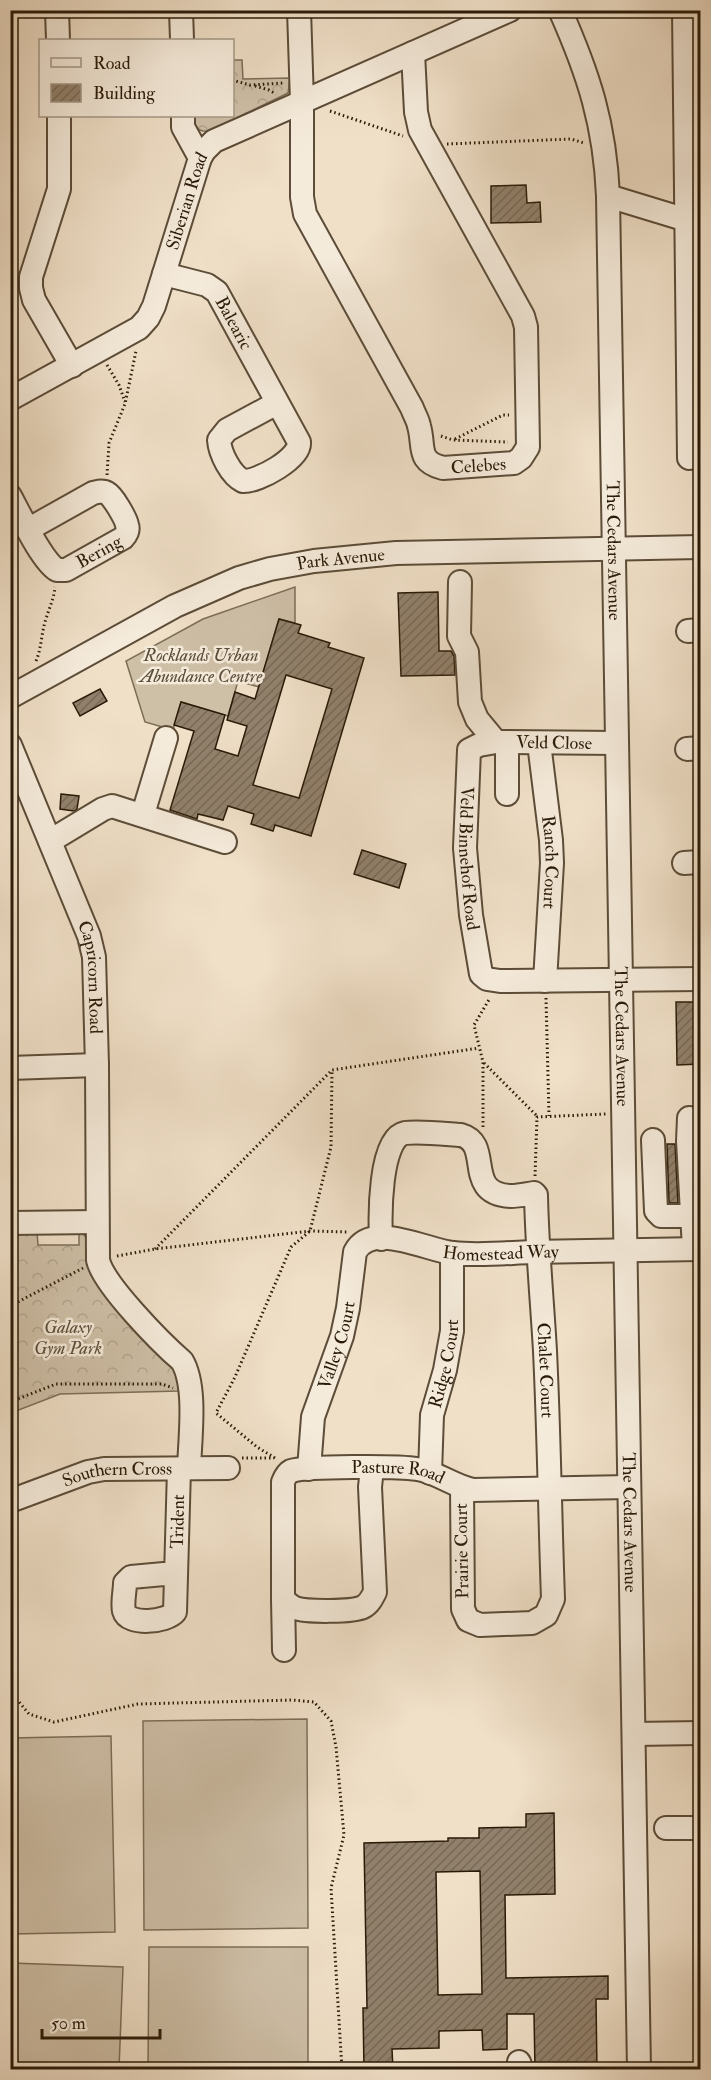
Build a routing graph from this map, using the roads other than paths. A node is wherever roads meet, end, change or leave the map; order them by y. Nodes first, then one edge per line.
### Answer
1 (57, 10) edge
2 (181, 10) edge
3 (299, 10) edge
4 (560, 10) edge
5 (684, 10) edge
6 (502, 12) edge
7 (58, 39) edge
8 (182, 39) edge
9 (412, 53) junction
10 (302, 91) junction
11 (59, 117) edge
12 (183, 117) edge
13 (200, 158) junction
14 (608, 196) junction
15 (694, 223) edge
16 (164, 274) junction
17 (72, 366) junction
18 (10, 399) edge
19 (277, 403) dead end
20 (689, 458) dead end
21 (10, 496) edge
22 (29, 529) junction
23 (700, 548) edge
24 (614, 549) junction
25 (460, 582) dead end
26 (10, 696) edge
27 (166, 738) dead end
28 (501, 742) junction
29 (539, 743) junction
30 (617, 744) junction
31 (10, 745) edge
32 (507, 794) dead end
33 (143, 814) junction
34 (50, 841) junction
35 (225, 842) dead end
36 (700, 979) edge
37 (621, 980) junction
38 (545, 981) junction
39 (97, 1065) junction
40 (10, 1068) edge
41 (689, 1118) dead end
42 (623, 1139) junction
43 (652, 1140) junction
44 (688, 1141) junction
45 (476, 1143) joint
46 (624, 1192) junction
47 (655, 1192) junction
48 (692, 1216) junction
49 (10, 1222) edge
50 (97, 1222) junction
51 (370, 1241) junction
52 (698, 1249) edge
53 (625, 1251) junction
54 (537, 1252) junction
55 (452, 1253) junction
56 (228, 1468) dead end
57 (372, 1468) junction
58 (184, 1469) junction
59 (309, 1469) junction
60 (430, 1473) junction
61 (629, 1487) junction
62 (462, 1488) junction
63 (550, 1489) junction
64 (10, 1501) edge
65 (175, 1573) dead end
66 (283, 1599) junction
67 (284, 1650) dead end
68 (700, 1733) edge
69 (634, 1734) junction
70 (666, 1828) dead end
71 (700, 1828) edge
72 (639, 2070) edge

1 - 7 street
2 - 8 street
3 - 10 street, Celebes
4 - 14 street, The Cedars Avenue
5 - 15 street
6 - 9 street, Siberian Road
9 - 10 street, Siberian Road
9 - 10 street, Celebes
10 - 13 street, Siberian Road
11 - 17 street
12 - 13 street
13 - 16 street, Siberian Road
14 - 15 street
14 - 24 street, The Cedars Avenue
15 - 20 street
16 - 17 street, Siberian Road
16 - 19 street, Balearic
17 - 18 street, Siberian Road
21 - 22 street, Bering
22 - 22 street, Bering
23 - 24 street, Park Avenue
24 - 26 street, Park Avenue
24 - 30 street, The Cedars Avenue
25 - 28 street, Veld Close
27 - 33 street
28 - 29 street, Veld Close
28 - 32 street
28 - 38 street, Veld Binnehof Road
29 - 30 street, Veld Close
29 - 38 street, Ranch Court
30 - 37 street, The Cedars Avenue
31 - 34 street, Capricorn Road
33 - 34 street
33 - 35 street
34 - 39 street, Capricorn Road
36 - 37 street
37 - 38 street
37 - 42 street, The Cedars Avenue
39 - 40 street
39 - 50 street, Capricorn Road
41 - 44 street
42 - 43 street
42 - 46 street, The Cedars Avenue
43 - 44 street
43 - 47 street
44 - 48 street
45 - 51 street, Valley Court
45 - 54 street, Chalet Court
46 - 47 street
46 - 53 street, The Cedars Avenue
47 - 48 street
48 - 52 street
49 - 50 street
50 - 58 street, Capricorn Road
51 - 55 street, Homestead Way
51 - 59 street, Valley Court
52 - 53 street, Homestead Way
53 - 54 street, Homestead Way
53 - 61 street, The Cedars Avenue
54 - 55 street, Homestead Way
54 - 63 street, Chalet Court
55 - 60 street, Ridge Court
56 - 58 street, Southern Cross
57 - 59 street, Pasture Road
57 - 60 street, Pasture Road
57 - 66 street
58 - 64 street, Southern Cross
58 - 65 street, Trident
59 - 66 street
60 - 62 street, Pasture Road
61 - 63 street, Pasture Road
61 - 69 street, The Cedars Avenue
62 - 63 street, Pasture Road
62 - 63 street, Prairie Court
66 - 67 street
68 - 69 street
69 - 72 street, The Cedars Avenue
70 - 71 street

